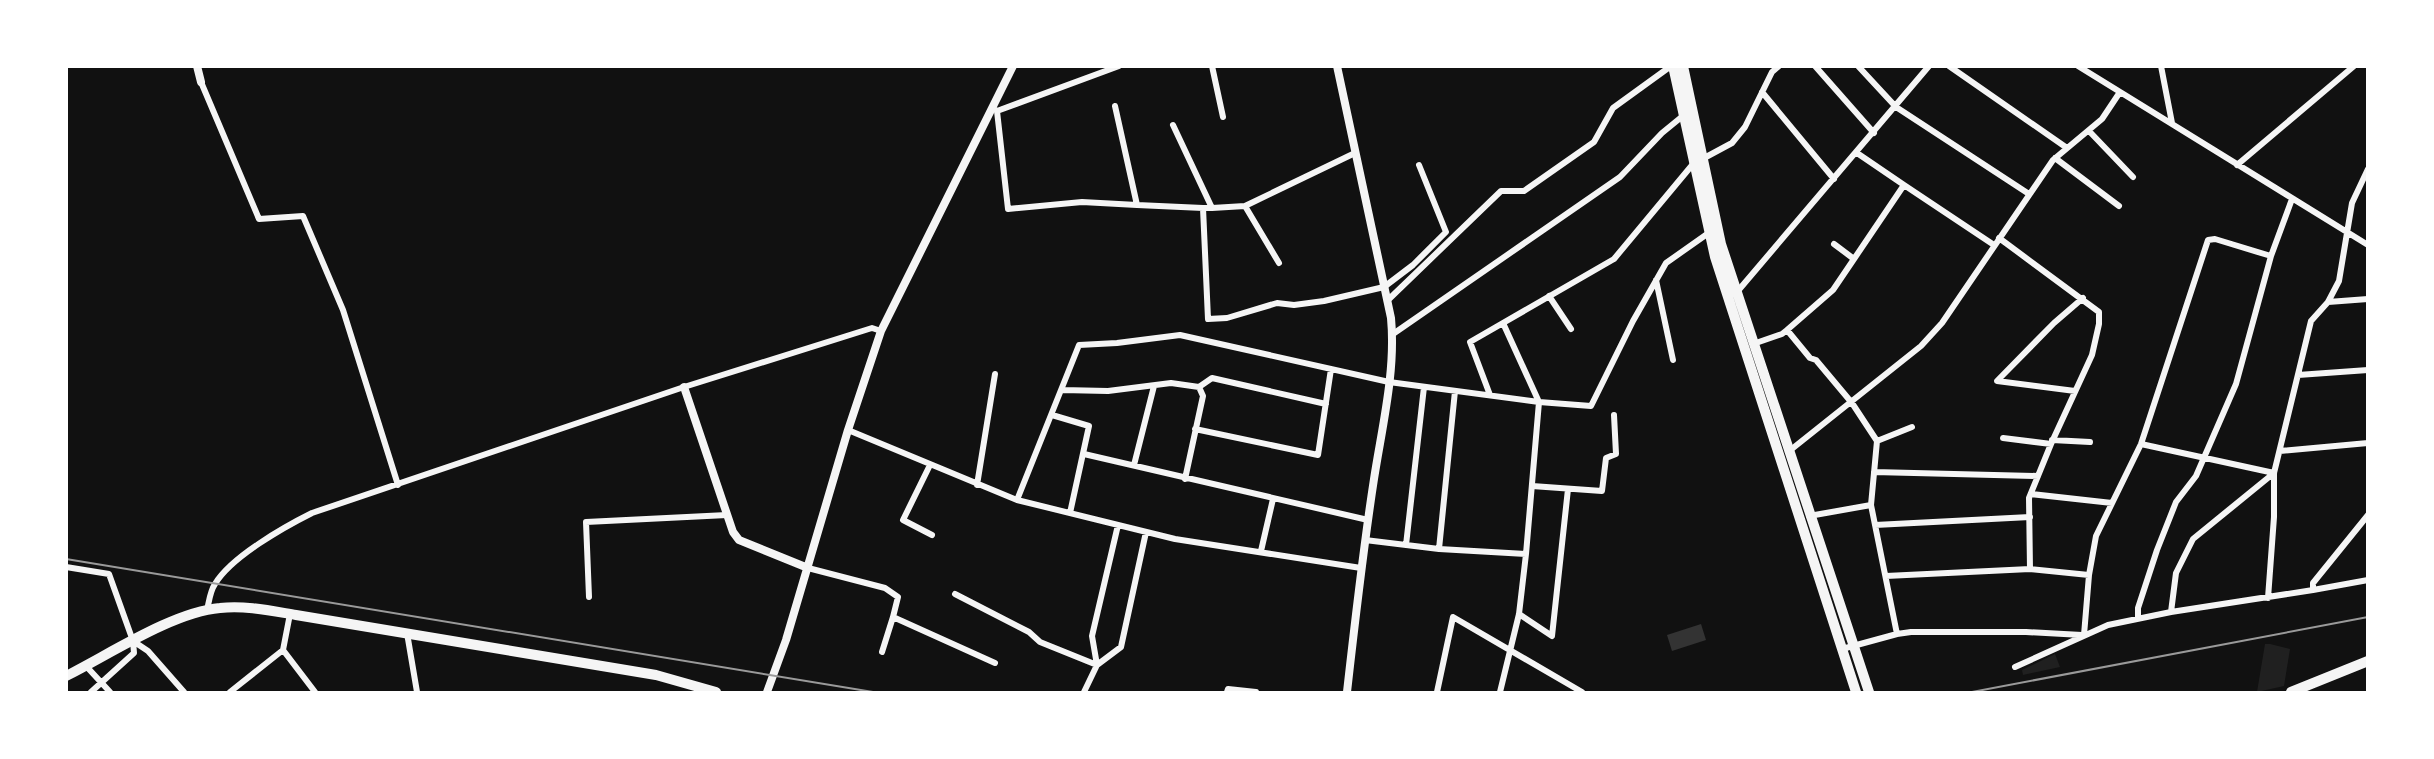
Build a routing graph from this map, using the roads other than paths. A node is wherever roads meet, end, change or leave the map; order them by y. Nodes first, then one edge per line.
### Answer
1 (197, 66) edge
2 (1013, 66) edge
3 (1119, 66) edge
4 (1212, 66) edge
5 (1337, 66) edge
6 (1672, 66) edge
7 (1683, 66) edge
8 (1779, 66) edge
9 (1815, 66) edge
10 (1858, 66) edge
11 (1929, 66) edge
12 (1949, 66) edge
13 (2078, 66) edge
14 (2161, 66) edge
15 (2354, 66) edge
16 (201, 82) joint
17 (1762, 92) junction
18 (2120, 92) junction
19 (1115, 106) dead end
20 (1896, 107) junction
21 (995, 110) junction
22 (1687, 114) junction
23 (1223, 117) dead end
24 (2172, 123) junction
25 (1173, 125) dead end
26 (2089, 131) junction
27 (1874, 133) junction
28 (2067, 148) junction
29 (1355, 153) junction
30 (1857, 153) junction
31 (2055, 158) junction
32 (1698, 162) junction
33 (2237, 164) junction
34 (1419, 165) dead end
35 (2368, 169) edge
36 (2133, 177) dead end
37 (1834, 179) junction
38 (1903, 185) junction
39 (2029, 194) junction
40 (2292, 199) junction
41 (1137, 205) junction
42 (1245, 206) junction
43 (2119, 206) dead end
44 (1203, 208) junction
45 (1212, 208) junction
46 (1713, 231) junction
47 (2348, 234) junction
48 (1999, 238) junction
49 (1834, 244) dead end
50 (1994, 245) junction
51 (2368, 245) edge
52 (2271, 256) junction
53 (1854, 259) junction
54 (1279, 263) dead end
55 (1656, 280) junction
56 (1384, 287) junction
57 (1737, 292) junction
58 (1549, 296) junction
59 (2083, 298) junction
60 (2368, 299) edge
61 (1387, 301) junction
62 (1729, 302) junction
63 (2328, 302) junction
64 (1503, 323) junction
65 (1571, 329) dead end
66 (1787, 330) junction
67 (881, 331) junction
68 (1393, 334) junction
69 (1749, 345) junction
70 (1672, 360) dead end
71 (1331, 369) junction
72 (2368, 370) edge
73 (995, 374) dead end
74 (2298, 375) junction
75 (1389, 382) junction
76 (1154, 386) junction
77 (684, 387) junction
78 (1199, 387) junction
79 (1424, 387) junction
80 (1062, 390) junction
81 (1455, 391) junction
82 (2075, 391) junction
83 (1490, 395) junction
84 (1539, 402) junction
85 (1852, 403) junction
86 (1326, 404) junction
87 (1052, 415) junction
88 (1614, 415) dead end
89 (1912, 427) dead end
90 (848, 429) junction
91 (1195, 429) junction
92 (2003, 438) dead end
93 (1877, 441) junction
94 (2052, 442) junction
95 (2090, 442) dead end
96 (2368, 443) edge
97 (2141, 444) junction
98 (1790, 450) junction
99 (2280, 451) junction
100 (1084, 454) junction
101 (1780, 458) junction
102 (2204, 458) junction
103 (930, 465) junction
104 (1134, 465) junction
105 (1874, 472) junction
106 (2274, 473) junction
107 (2038, 476) junction
108 (1185, 479) junction
109 (398, 485) junction
110 (977, 485) junction
111 (1532, 486) junction
112 (1568, 489) junction
113 (2031, 494) junction
114 (1273, 499) junction
115 (1017, 500) junction
116 (2112, 503) junction
117 (1871, 505) junction
118 (1070, 513) junction
119 (727, 515) junction
120 (2368, 515) edge
121 (1805, 517) junction
122 (2030, 517) junction
123 (1368, 520) junction
124 (1118, 525) junction
125 (1875, 525) junction
126 (1146, 532) junction
127 (932, 536) dead end
128 (1365, 540) junction
129 (1406, 545) junction
130 (1439, 549) junction
131 (1261, 551) junction
132 (1526, 554) junction
133 (66, 567) edge
134 (808, 568) junction
135 (1361, 568) junction
136 (2030, 569) junction
137 (2088, 575) junction
138 (1885, 576) junction
139 (2368, 580) edge
140 (2313, 590) junction
141 (955, 594) dead end
142 (589, 597) dead end
143 (2268, 598) junction
144 (206, 610) junction
145 (2171, 612) junction
146 (290, 614) junction
147 (1519, 614) junction
148 (893, 617) junction
149 (2138, 618) junction
150 (407, 633) junction
151 (1897, 634) junction
152 (2084, 635) junction
153 (134, 641) junction
154 (1848, 647) junction
155 (284, 650) junction
156 (1510, 651) junction
157 (883, 652) dead end
158 (2368, 661) edge
159 (995, 663) dead end
160 (1097, 665) junction
161 (86, 666) junction
162 (2015, 667) dead end
163 (66, 676) edge
164 (101, 683) junction
165 (91, 692) edge
166 (110, 692) edge
167 (184, 692) edge
168 (230, 692) edge
169 (315, 692) edge
170 (417, 692) edge
171 (716, 692) edge
172 (767, 692) edge
173 (1084, 692) edge
174 (1227, 692) edge
175 (1255, 692) edge
176 (1347, 692) edge
177 (1437, 692) edge
178 (1500, 692) edge
179 (1582, 692) edge
180 (1856, 692) edge
181 (1869, 692) edge
182 (2291, 692) edge

1 - 16 street
2 - 21 street
3 - 21 street
4 - 23 street
5 - 29 street
6 - 22 highway
6 - 61 street
7 - 22 highway
8 - 17 street
9 - 27 street
10 - 20 street
11 - 20 street
12 - 28 street
13 - 18 street
14 - 24 street
15 - 33 street
16 - 109 street
17 - 32 street
17 - 37 street
18 - 24 street
18 - 26 street
19 - 41 street
20 - 27 street
20 - 39 street
21 - 41 street
21 - 67 street
22 - 32 highway
22 - 68 street
24 - 33 street
25 - 45 street
26 - 28 street
26 - 36 street
27 - 30 street
28 - 31 street
29 - 42 street
29 - 56 street
30 - 37 street
30 - 38 street
31 - 39 street
31 - 43 street
32 - 46 highway
32 - 58 street
33 - 40 street
34 - 56 street
35 - 47 street
37 - 57 street
38 - 50 street
38 - 53 street
39 - 48 street
40 - 47 street
40 - 52 street
41 - 44 street
42 - 45 street
42 - 54 street
44 - 45 street
44 - 56 street
46 - 55 street
46 - 57 highway
46 - 62 highway
47 - 51 street
47 - 63 street
48 - 50 street
48 - 59 street
49 - 53 street
50 - 85 street
52 - 97 street
52 - 102 street
53 - 66 street
55 - 70 street
55 - 84 street
56 - 61 street
57 - 62 street
57 - 69 highway
58 - 64 street
58 - 65 street
59 - 82 street
59 - 82 street
60 - 63 street
61 - 68 street
62 - 69 highway
63 - 74 street
64 - 83 street
64 - 84 street
66 - 69 street
66 - 85 street
67 - 77 street
67 - 90 street
68 - 75 street
69 - 98 highway
69 - 101 highway
71 - 75 street
71 - 80 street
71 - 86 street
72 - 74 street
73 - 110 street
74 - 99 street
75 - 79 street
75 - 123 street
76 - 78 street
76 - 80 street
76 - 104 street
77 - 109 street
77 - 119 street
78 - 86 street
78 - 91 street
79 - 81 street
79 - 129 street
80 - 87 street
81 - 83 street
81 - 130 street
82 - 94 street
83 - 84 street
84 - 111 street
85 - 93 street
85 - 98 street
86 - 91 street
87 - 100 street
87 - 115 street
88 - 112 street
89 - 93 street
90 - 103 street
90 - 134 street
91 - 108 street
92 - 94 street
93 - 105 street
94 - 95 street
94 - 107 street
96 - 99 street
97 - 102 street
97 - 116 street
98 - 101 street
98 - 121 highway
99 - 106 street
100 - 104 street
100 - 118 street
101 - 121 highway
102 - 106 street
102 - 149 street
103 - 110 street
103 - 127 street
104 - 108 street
105 - 107 street
105 - 117 street
106 - 143 street
106 - 145 street
107 - 113 street
108 - 114 street
109 - 144 street
110 - 115 street
111 - 112 street
111 - 132 street
112 - 147 street
113 - 116 street
113 - 122 street
114 - 123 street
114 - 131 street
115 - 118 street
116 - 137 street
117 - 121 street
117 - 125 street
118 - 124 street
119 - 134 street
119 - 142 street
120 - 140 street
121 - 154 highway
122 - 125 street
122 - 136 street
123 - 128 street
124 - 126 street
124 - 160 street
125 - 138 street
126 - 131 street
126 - 160 street
128 - 129 street
128 - 135 street
129 - 130 street
130 - 132 street
131 - 135 street
132 - 147 street
133 - 153 street
134 - 148 street
134 - 172 street
135 - 176 street
136 - 137 street
136 - 138 street
137 - 152 street
138 - 151 street
139 - 140 street
140 - 143 street
141 - 160 street
143 - 145 street
144 - 146 main road
144 - 153 main road
145 - 149 street
146 - 150 main road
146 - 155 street
147 - 156 street
148 - 157 street
148 - 159 street
149 - 152 street
150 - 170 street
150 - 171 main road
151 - 152 street
151 - 154 street
152 - 162 street
153 - 161 main road
153 - 164 street
153 - 167 street
154 - 180 highway
154 - 181 highway
155 - 168 street
155 - 169 street
156 - 177 street
156 - 178 street
156 - 179 street
158 - 182 main road
160 - 173 street
161 - 163 main road
161 - 164 street
164 - 165 street
164 - 166 street
174 - 175 street

